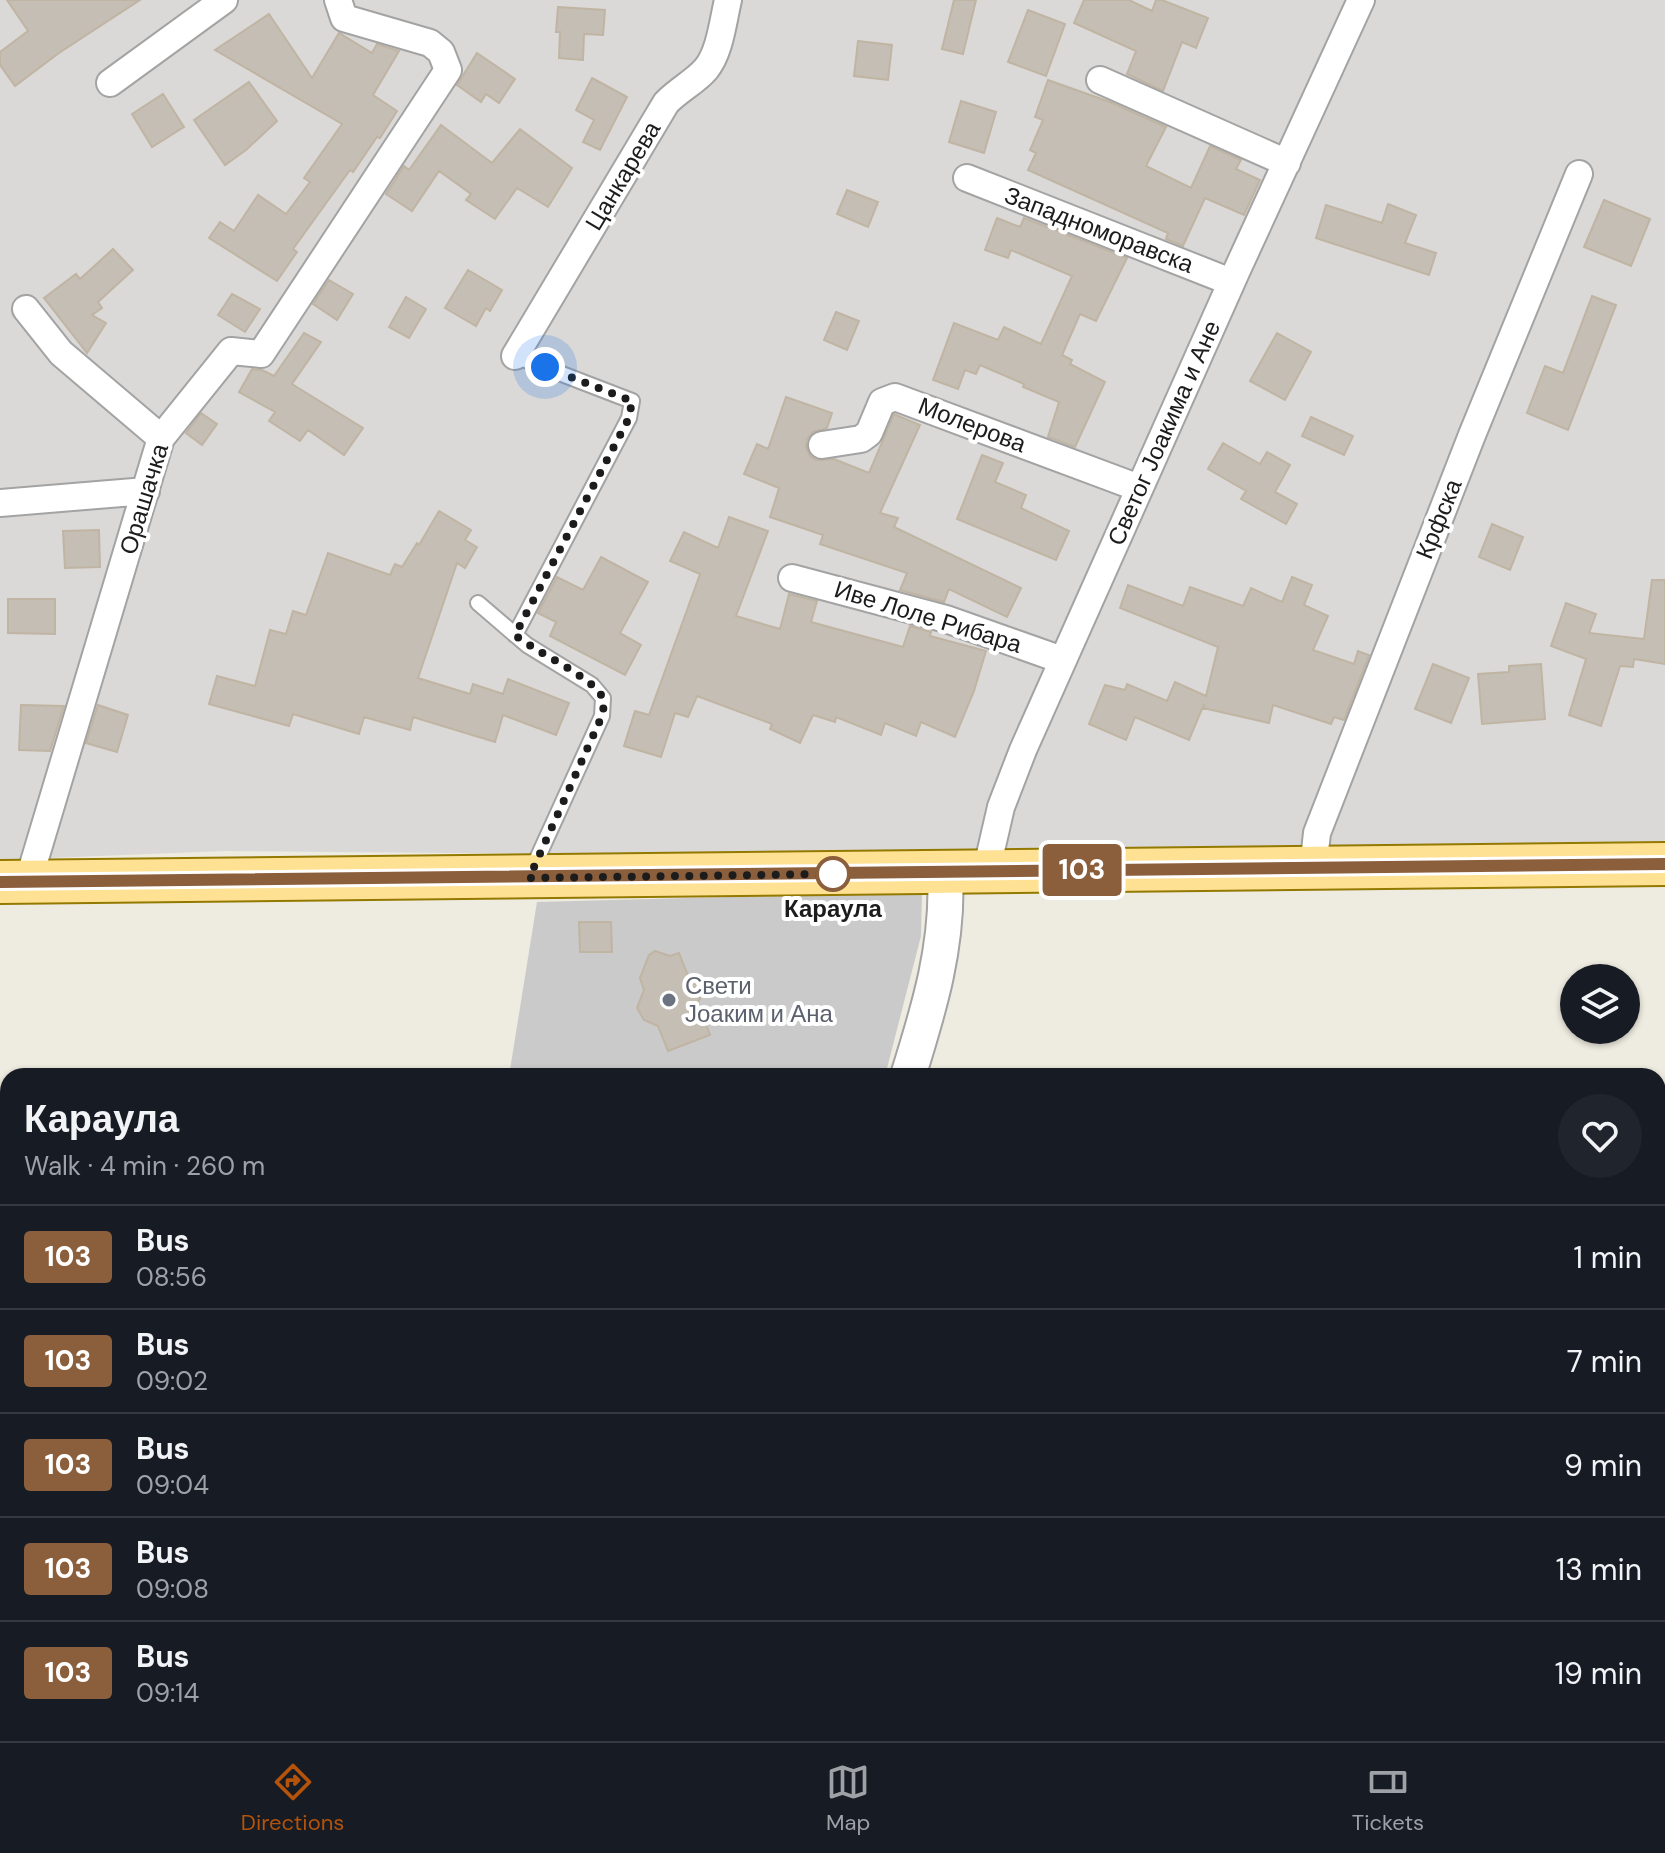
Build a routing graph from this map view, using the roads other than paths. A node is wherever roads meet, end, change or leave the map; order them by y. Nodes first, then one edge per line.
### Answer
1 (224, 0) edge
2 (338, 0) edge
3 (728, 0) edge
4 (1361, 0) edge
5 (1100, 80) dead end
6 (110, 83) dead end
7 (1287, 163) junction
8 (1579, 174) dead end
9 (967, 178) dead end
10 (1231, 282) junction
11 (26, 309) dead end
12 (515, 356) joint
13 (161, 438) junction
14 (822, 445) dead end
15 (1139, 488) junction
16 (146, 491) junction
17 (0, 503) edge
18 (792, 578) dead end
19 (478, 603) dead end
20 (515, 635) junction
21 (1062, 660) junction
22 (1665, 864) edge
23 (1313, 869) junction
24 (986, 872) junction
25 (945, 873) junction
26 (529, 878) junction
27 (14, 882) edge
28 (911, 1068) edge

1 - 6 street
2 - 13 street, Орашачка
3 - 12 street, Цанкарева
4 - 7 street, Светог Јоакима и Ане
5 - 7 street
7 - 10 street, Светог Јоакима и Ане
8 - 23 street, Крфска
9 - 10 street, Западноморавска
10 - 15 street, Светог Јоакима и Ане
11 - 13 street
12 - 20 lane
13 - 16 street, Орашачка
14 - 15 street, Молерова
15 - 21 street, Светог Јоакима и Ане
16 - 17 street
16 - 27 street, Орашачка
18 - 21 street, Иве Лоле Рибара
19 - 20 lane
20 - 26 lane
21 - 24 street, Светог Јоакима и Ане
22 - 23 main road
23 - 24 main road
24 - 25 main road
25 - 26 main road
25 - 28 street
26 - 27 main road

